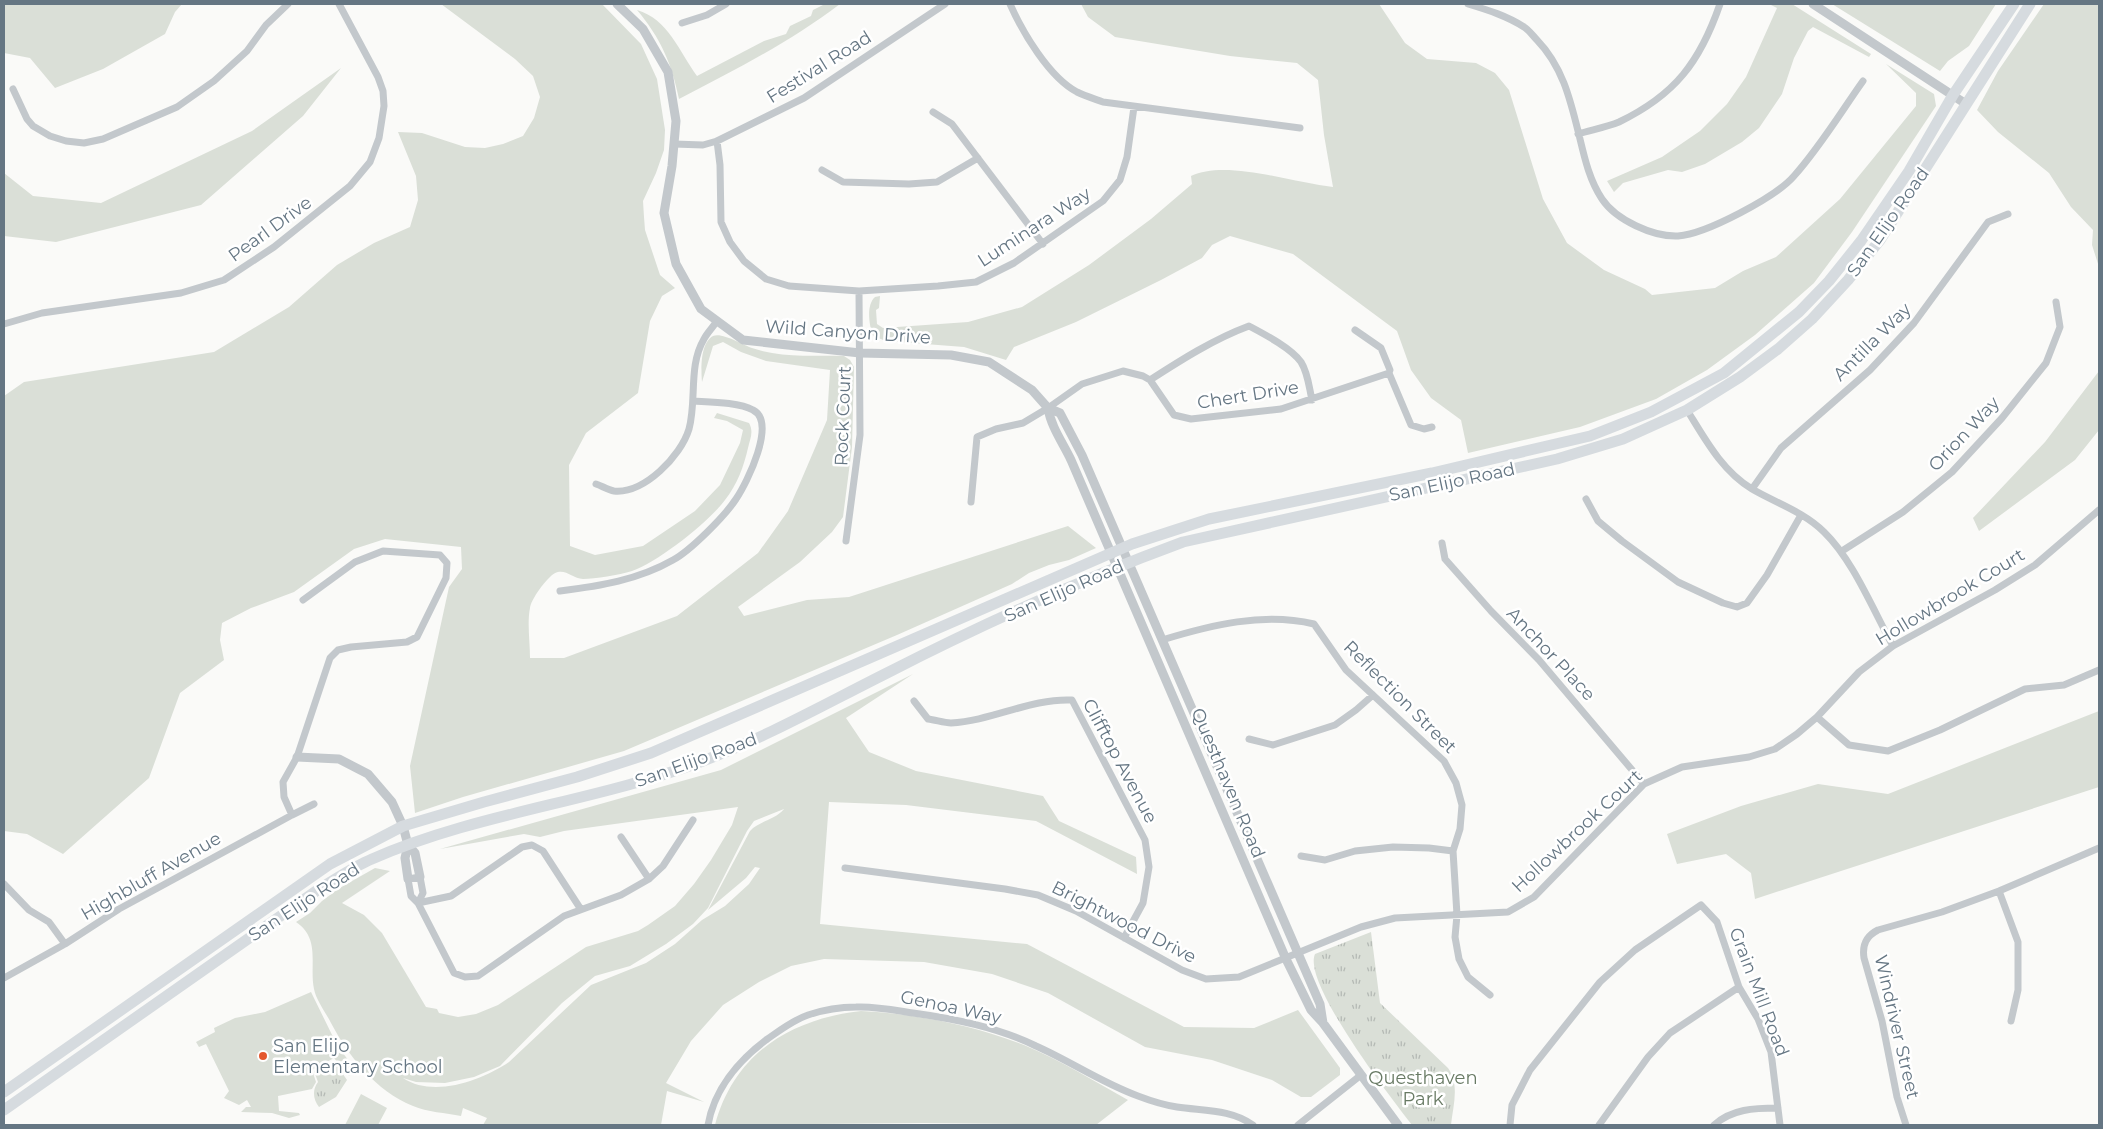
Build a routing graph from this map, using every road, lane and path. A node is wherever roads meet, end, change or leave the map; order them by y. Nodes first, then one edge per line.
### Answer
1 (288, 4) edge
2 (339, 4) edge
3 (617, 4) edge
4 (726, 4) edge
5 (945, 4) edge
6 (1010, 4) edge
7 (1468, 4) edge
8 (1720, 4) edge
9 (1813, 4) edge
10 (2014, 4) edge
11 (2030, 4) edge
12 (682, 23) dead end
13 (1863, 81) dead end
14 (14, 89) dead end
15 (1953, 95) junction
16 (1966, 104) junction
17 (1134, 107) junction
18 (933, 112) dead end
19 (1300, 128) dead end
20 (1578, 134) junction
21 (717, 141) junction
22 (674, 144) junction
23 (978, 158) junction
24 (822, 170) dead end
25 (2008, 214) dead end
26 (1043, 244) junction
27 (859, 292) junction
28 (2056, 302) dead end
29 (717, 321) junction
30 (4, 324) edge
31 (1355, 330) dead end
32 (860, 353) junction
33 (1389, 373) junction
34 (1150, 380) junction
35 (1312, 400) junction
36 (693, 401) junction
37 (1048, 408) junction
38 (1687, 410) junction
39 (1432, 427) dead end
40 (596, 484) dead end
41 (1752, 488) junction
42 (1586, 499) dead end
43 (971, 502) dead end
44 (2099, 510) edge
45 (1801, 515) junction
46 (846, 542) dead end
47 (1442, 543) dead end
48 (1116, 550) junction
49 (1842, 551) junction
50 (1128, 562) junction
51 (1117, 567) junction
52 (560, 592) dead end
53 (303, 600) dead end
54 (1162, 640) junction
55 (1893, 646) junction
56 (2099, 670) edge
57 (1373, 695) junction
58 (914, 701) dead end
59 (1817, 717) junction
60 (1249, 740) dead end
61 (297, 757) junction
62 (1644, 784) junction
63 (314, 804) dead end
64 (292, 815) junction
65 (692, 820) dead end
66 (403, 826) junction
67 (621, 836) dead end
68 (408, 845) junction
69 (2099, 848) edge
70 (1453, 851) junction
71 (1301, 856) dead end
72 (844, 868) dead end
73 (420, 877) junction
74 (408, 879) junction
75 (649, 880) junction
76 (4, 884) edge
77 (2000, 891) junction
78 (418, 903) junction
79 (580, 908) junction
80 (1457, 915) junction
81 (1124, 938) junction
82 (65, 944) junction
83 (1297, 954) junction
84 (1286, 959) junction
85 (4, 978) edge
86 (1739, 988) junction
87 (1490, 995) dead end
88 (2011, 1021) dead end
89 (1323, 1023) junction
90 (1362, 1075) junction
91 (4, 1092) edge
92 (1778, 1108) junction
93 (4, 1110) edge
94 (708, 1125) edge
95 (1254, 1125) edge
96 (1298, 1125) edge
97 (1398, 1125) edge
98 (1510, 1125) edge
99 (1599, 1125) edge
100 (1714, 1125) edge
101 (1780, 1125) edge
102 (1906, 1125) edge

1 - 14 street
2 - 30 street, Pearl Drive
3 - 22 street, Wild Canyon Drive
4 - 12 street
5 - 21 street, Festival Road
6 - 17 street
7 - 20 street
8 - 20 street
9 - 15 street
10 - 15 main road, San Elijo Road
11 - 16 main road, San Elijo Road
13 - 20 street
15 - 16 street
15 - 48 main road, San Elijo Road
16 - 38 main road, San Elijo Road
17 - 19 street
17 - 26 street, Luminara Way
18 - 23 street
21 - 22 street, Festival Road
21 - 27 street, Luminara Way
22 - 29 street, Wild Canyon Drive
23 - 24 street
23 - 26 street
25 - 41 street, Antilla Way
26 - 27 street, Luminara Way
27 - 32 street, Rock Court
28 - 49 street, Orion Way
29 - 32 street, Wild Canyon Drive
29 - 36 street
31 - 33 street
32 - 37 street, Wild Canyon Drive
32 - 46 street, Rock Court
33 - 35 street, Chert Drive
33 - 39 street
34 - 35 street, Chert Drive
34 - 35 street
34 - 37 street
36 - 40 street
36 - 52 street
37 - 43 street
37 - 48 street, Wild Canyon Drive
38 - 41 street
38 - 50 main road, San Elijo Road
41 - 45 street
42 - 45 street
44 - 55 street, Hollowbrook Court
45 - 49 street
47 - 62 street, Anchor Place
48 - 50 street, Questhaven Road
48 - 51 street, Questhaven Road
48 - 66 main road, San Elijo Road
49 - 55 street
50 - 51 main road, San Elijo Road
50 - 54 street, Questhaven Road
51 - 68 main road, San Elijo Road
51 - 84 street, Questhaven Road
53 - 61 street
54 - 57 street, Reflection Street
54 - 83 street, Questhaven Road
55 - 59 street, Hollowbrook Court
56 - 59 street
57 - 60 street
57 - 70 street, Reflection Street
58 - 81 street, Clifftop Avenue
59 - 62 street, Hollowbrook Court
61 - 64 street
61 - 66 street
62 - 80 street, Hollowbrook Court
63 - 64 street, Highbluff Avenue
64 - 82 street, Highbluff Avenue
65 - 75 street
66 - 68 street
66 - 91 main road, San Elijo Road
67 - 75 street
68 - 73 street
68 - 74 street
68 - 93 main road, San Elijo Road
69 - 77 street
70 - 71 street
70 - 80 street, Reflection Street
72 - 81 street, Brightwood Drive
73 - 74 street
73 - 78 street
74 - 78 street
75 - 79 street
76 - 82 street
77 - 88 street
77 - 102 street, Windriver Street
78 - 79 street
78 - 79 street
80 - 83 street, Hollowbrook Court
80 - 87 street, Reflection Street
81 - 84 street, Brightwood Drive
82 - 85 street, Highbluff Avenue
83 - 84 street, Brightwood Drive
83 - 89 street, Questhaven Road
84 - 89 street, Questhaven Road
86 - 92 street, Grain Mill Road
86 - 98 street, Grain Mill Road
86 - 99 street
89 - 90 street, Questhaven Road
90 - 96 street
90 - 97 street, Questhaven Road
92 - 100 street
92 - 101 street, Grain Mill Road
94 - 95 street, Genoa Way

